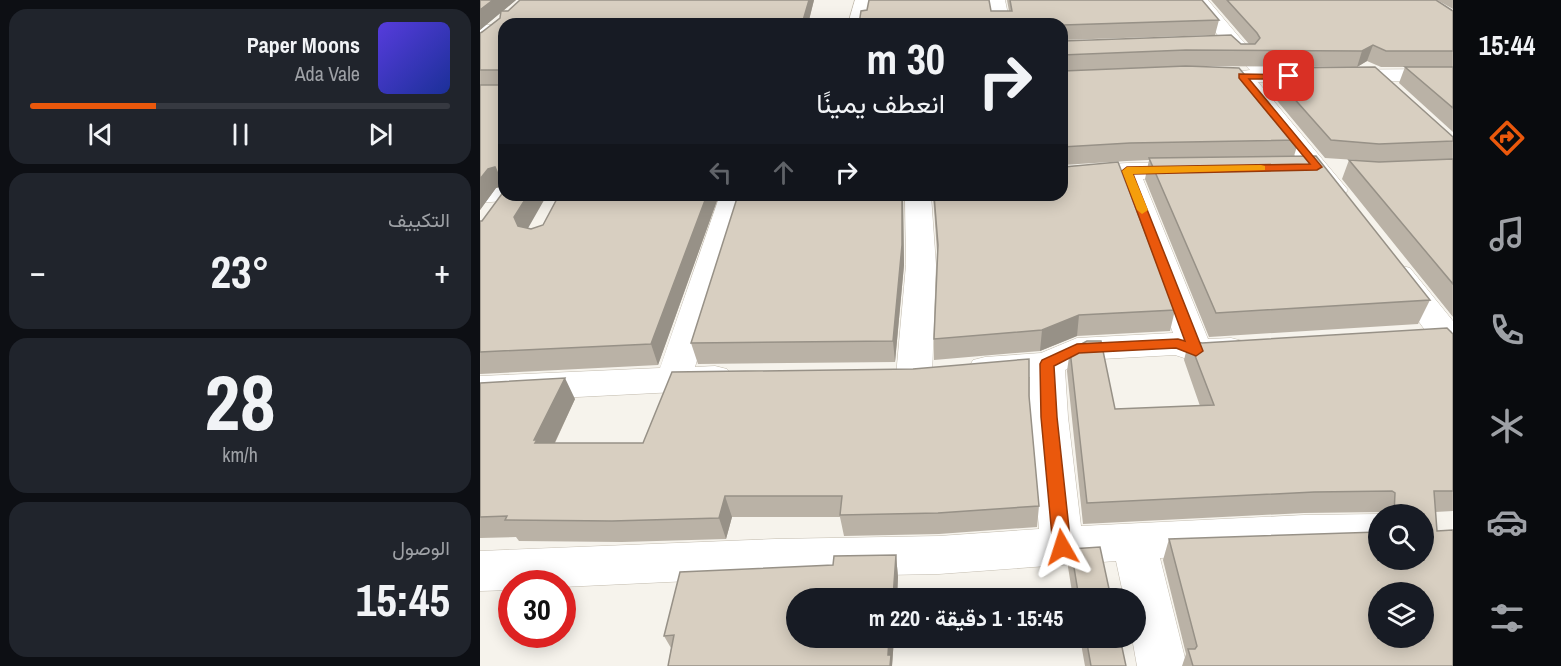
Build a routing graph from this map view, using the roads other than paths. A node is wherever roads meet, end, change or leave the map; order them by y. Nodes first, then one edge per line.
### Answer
1 (863, 0) edge
2 (997, 0) edge
3 (1199, 0) edge
4 (858, 18) edge
5 (1000, 18) edge
6 (1210, 42) edge
7 (1233, 42) junction
8 (1356, 57) edge
9 (1453, 75) edge
10 (1267, 76) junction
11 (1385, 85) junction
12 (1317, 167) junction
13 (1282, 168) edge
14 (1210, 169) edge
15 (1350, 169) edge
16 (1127, 171) junction
17 (1068, 175) edge
18 (498, 194) edge
19 (480, 195) edge
20 (501, 201) edge
21 (731, 201) edge
22 (918, 201) edge
23 (1352, 212) edge
24 (487, 223) edge
25 (1386, 257) edge
26 (1451, 327) edge
27 (1410, 337) edge
28 (1268, 346) edge
29 (1196, 351) junction
30 (1047, 364) junction
31 (940, 374) junction
32 (878, 376) edge
33 (746, 378) edge
34 (674, 379) junction
35 (480, 389) edge
36 (1368, 532) edge
37 (1134, 542) junction
38 (1062, 547) junction
39 (480, 571) edge
40 (1162, 666) edge

1 - 4 street
2 - 5 street
3 - 7 street
6 - 7 street
7 - 10 street
8 - 11 street
9 - 11 street
10 - 11 street
10 - 12 street
12 - 13 street
12 - 15 street
12 - 23 street
14 - 16 street
16 - 17 street
16 - 29 street
18 - 19 street
20 - 24 street
21 - 34 street
22 - 31 street
25 - 26 street
26 - 27 street
28 - 29 street
29 - 30 street
30 - 31 street
30 - 38 street
31 - 32 street
33 - 34 street
34 - 35 street
36 - 37 street
37 - 38 street
37 - 40 street
38 - 39 street

